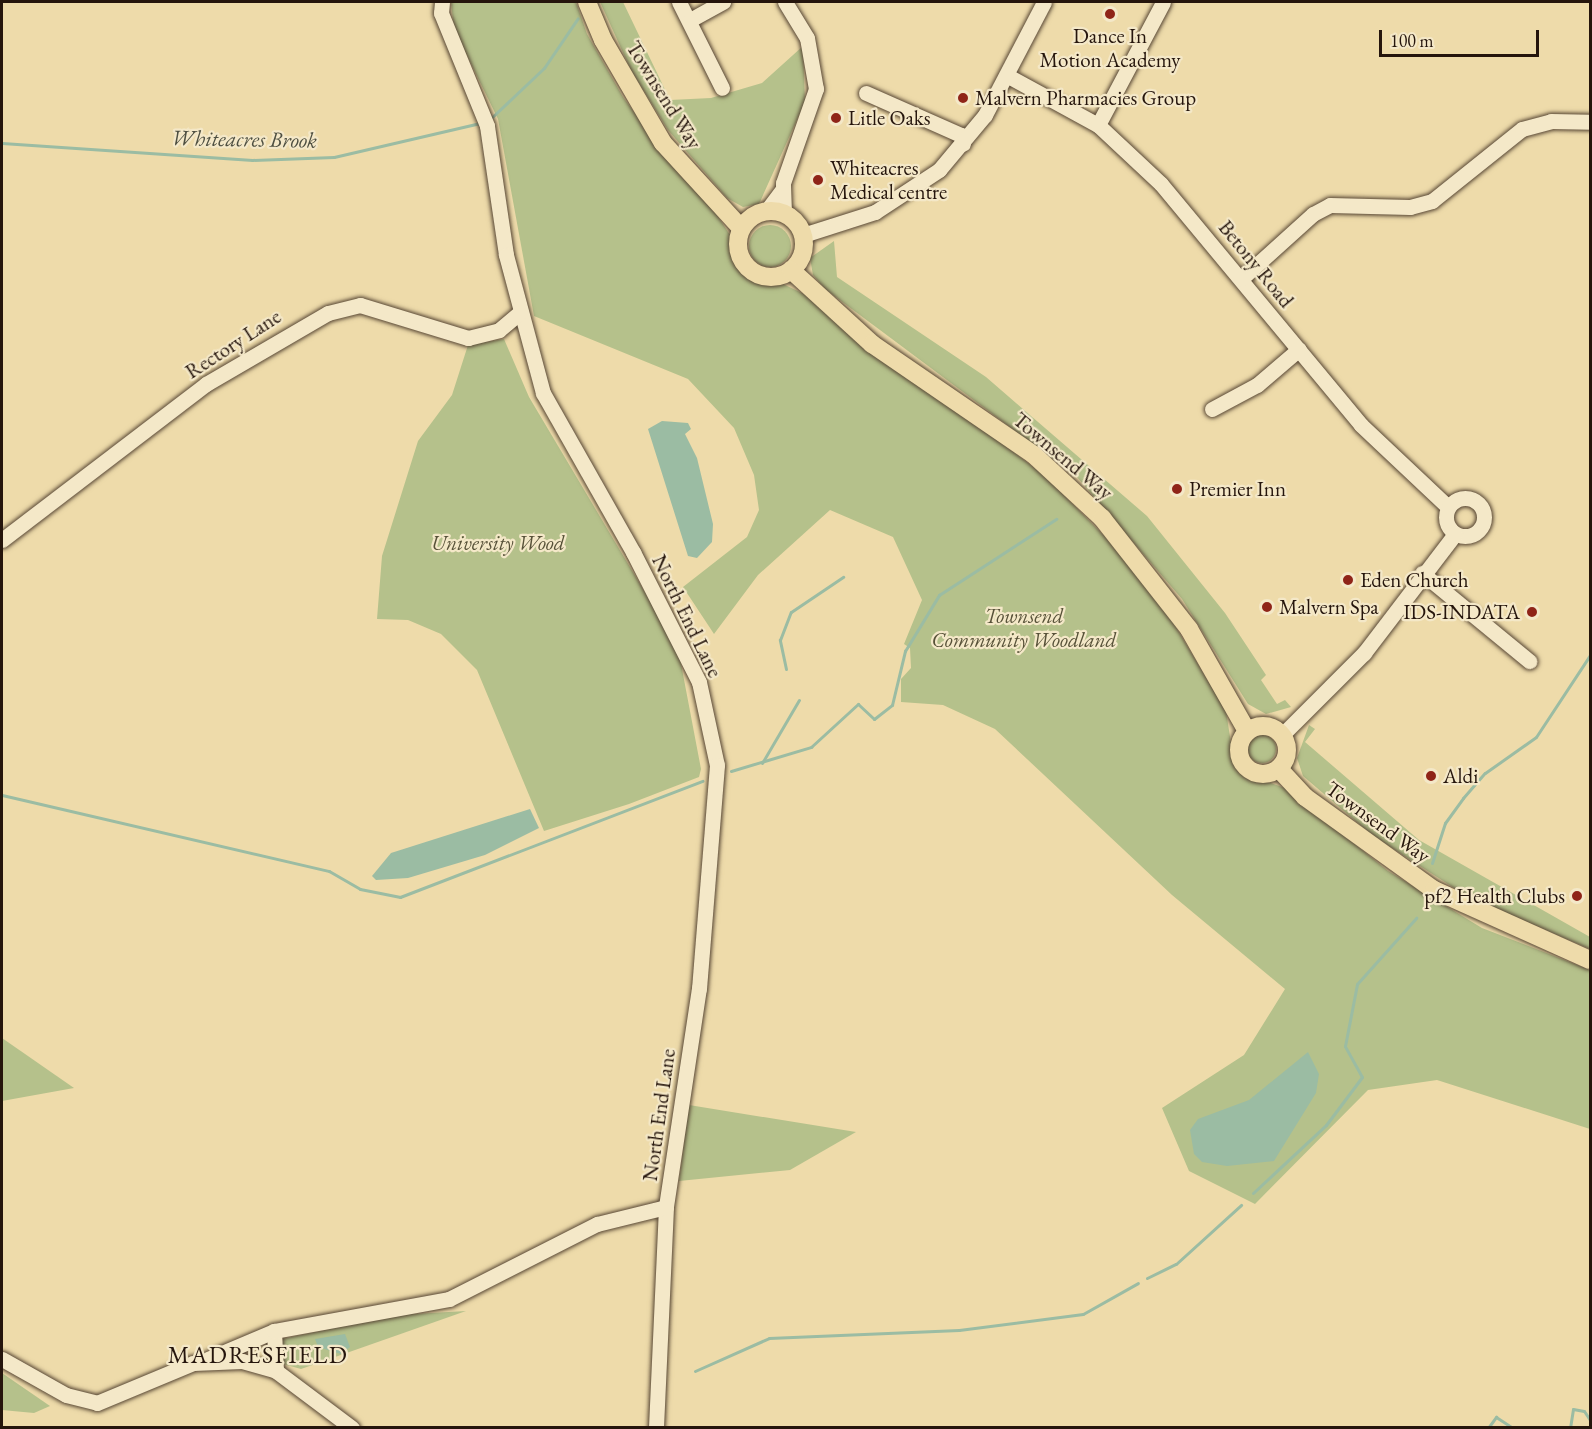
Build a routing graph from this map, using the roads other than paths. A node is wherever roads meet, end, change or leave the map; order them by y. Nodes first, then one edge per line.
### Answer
1 (442, 2) edge
2 (587, 2) edge
3 (679, 2) edge
4 (723, 2) edge
5 (785, 2) edge
6 (1044, 2) edge
7 (1163, 2) edge
8 (690, 20) junction
9 (1008, 76) junction
10 (713, 82) dead end
11 (866, 93) dead end
12 (1590, 122) edge
13 (1098, 125) junction
14 (963, 144) junction
15 (775, 211) junction
16 (741, 228) junction
17 (803, 235) junction
18 (791, 270) junction
19 (1242, 279) junction
20 (519, 313) junction
21 (500, 330) junction
22 (526, 336) junction
23 (1299, 349) junction
24 (1212, 409) dead end
25 (1449, 507) junction
26 (1455, 534) junction
27 (2, 540) edge
28 (1422, 573) junction
29 (1529, 661) dead end
30 (1247, 731) junction
31 (1283, 734) junction
32 (1279, 769) junction
33 (1590, 960) edge
34 (666, 1206) junction
35 (274, 1331) junction
36 (2, 1359) edge
37 (208, 1359) junction
38 (276, 1371) junction
39 (352, 1428) edge
40 (656, 1428) edge

1 - 20 street, North End Lane
2 - 16 main road, Townsend Way
3 - 8 street
4 - 8 street
5 - 15 street
6 - 9 street
7 - 13 street
8 - 10 street
9 - 13 street, Betony Road
9 - 14 street
11 - 14 street
12 - 19 street
13 - 19 street, Betony Road
14 - 17 street
15 - 16 main road
15 - 17 main road
16 - 18 main road
17 - 18 main road
18 - 30 main road, Townsend Way
19 - 23 street, Betony Road
20 - 21 street, Rectory Lane
20 - 22 street, North End Lane
21 - 22 street
21 - 27 street, Rectory Lane
22 - 34 street, North End Lane
23 - 24 street
23 - 25 street, Betony Road
25 - 26 street
25 - 26 street
26 - 28 street
28 - 29 street
28 - 31 street
30 - 31 main road
30 - 32 main road
31 - 32 main road
32 - 33 main road, Townsend Way
34 - 35 street
34 - 40 street, North End Lane
35 - 37 street
35 - 38 street
36 - 37 street
37 - 38 street
38 - 39 street

